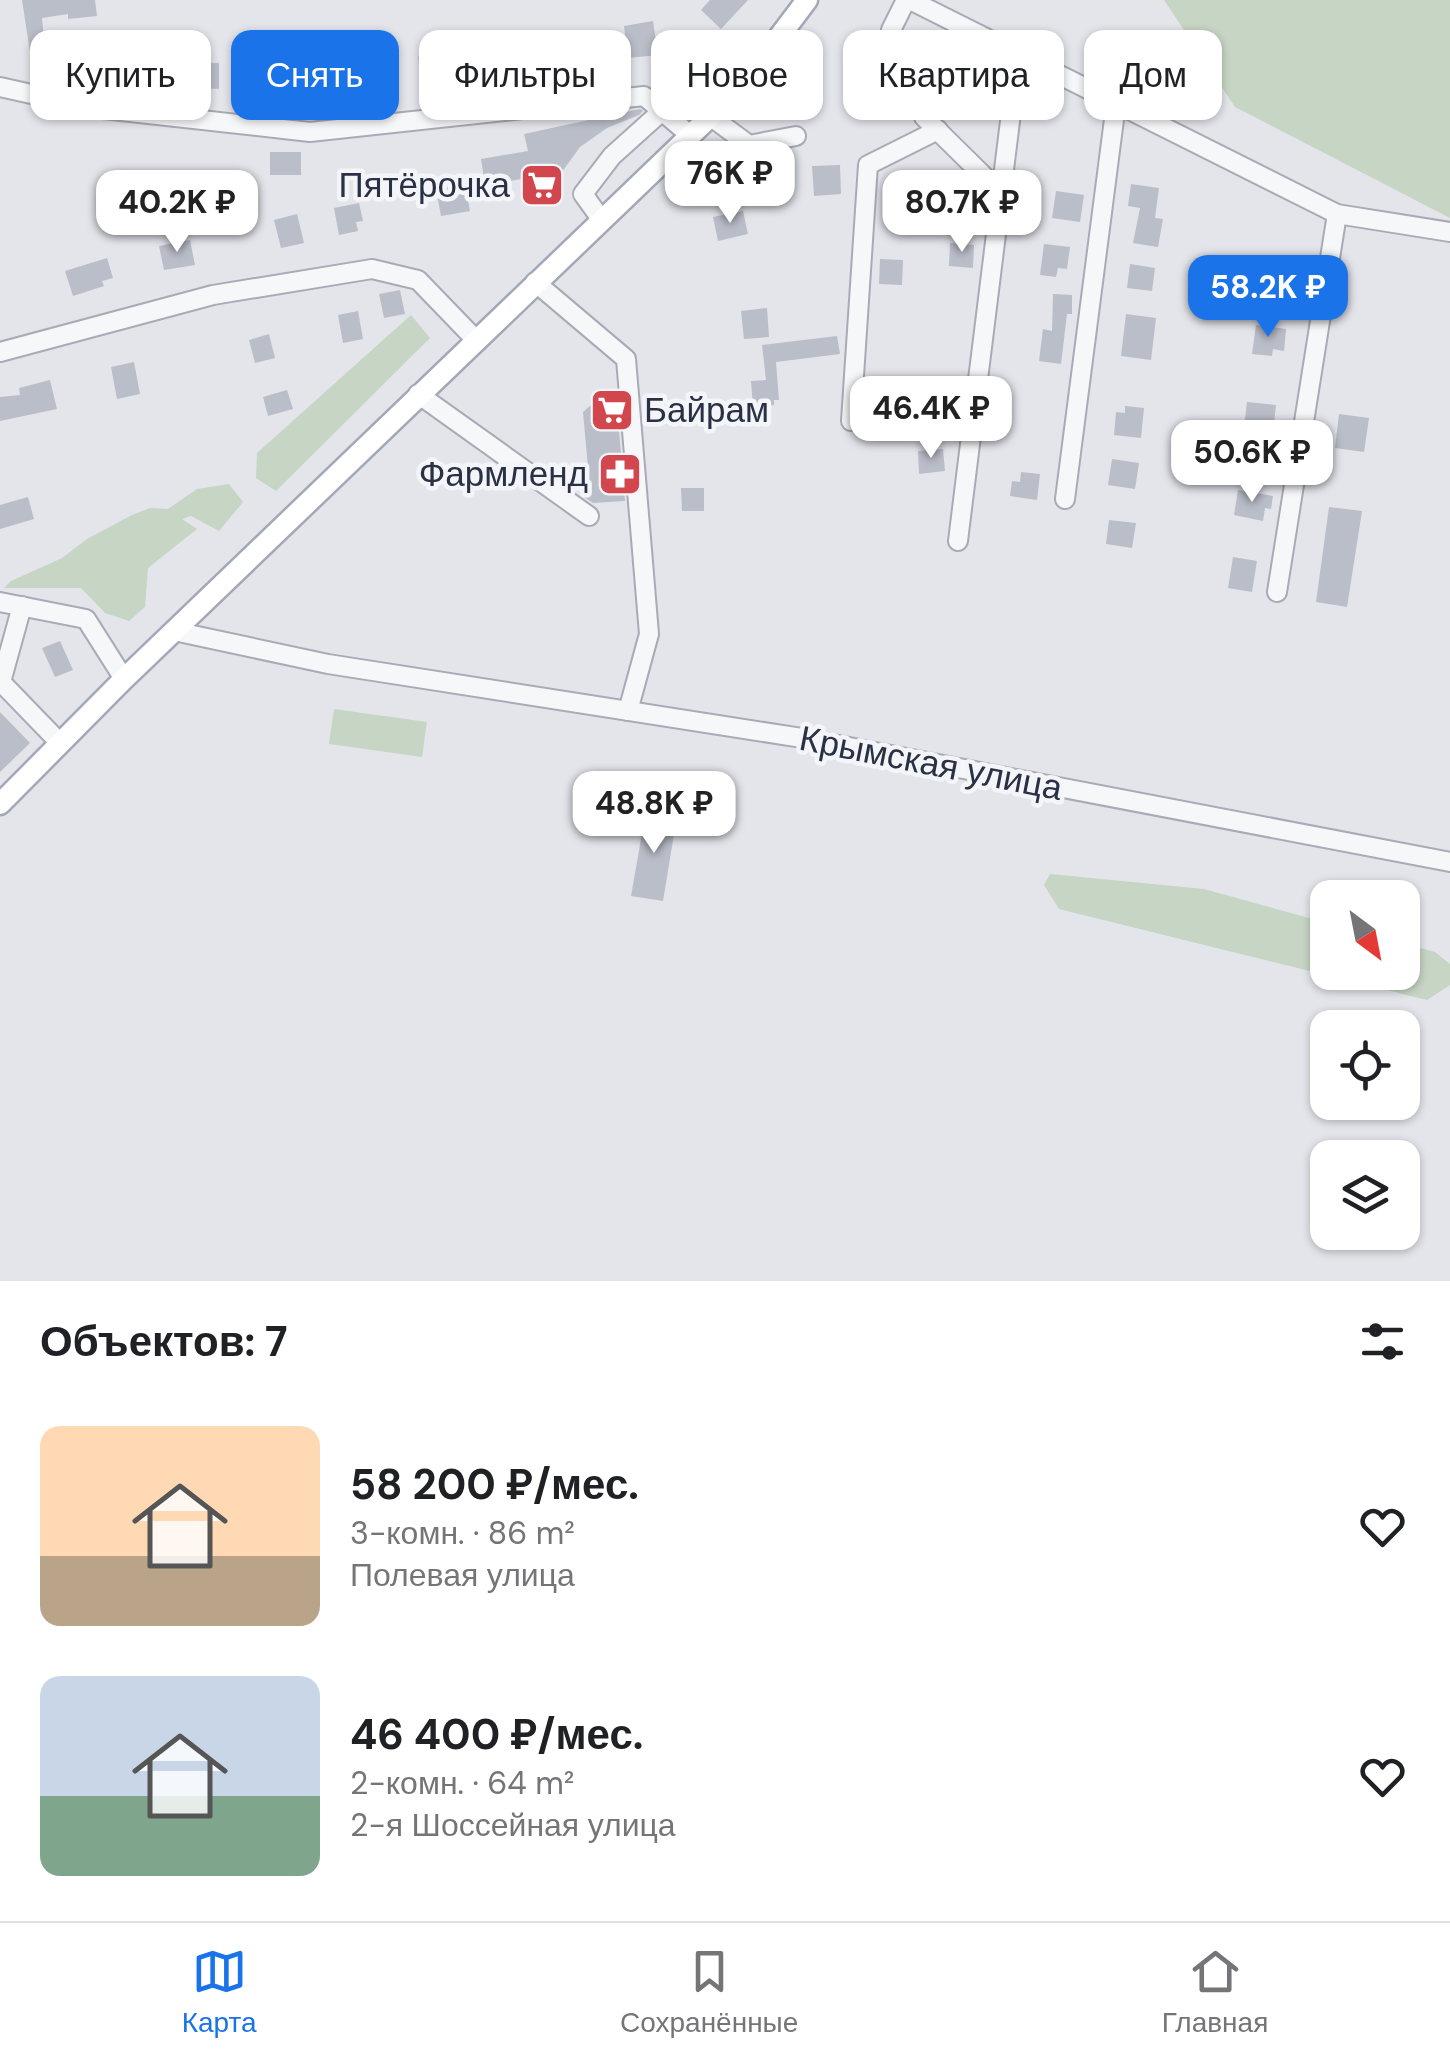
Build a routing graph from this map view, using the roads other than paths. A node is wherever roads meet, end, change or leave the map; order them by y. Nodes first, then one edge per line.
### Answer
1 (807, 0) edge
2 (908, 0) edge
3 (784, 30) edge
4 (968, 30) edge
5 (0, 87) edge
6 (651, 102) edge
7 (653, 120) edge
8 (672, 120) edge
9 (706, 120) edge
10 (715, 120) edge
11 (1010, 120) edge
12 (1114, 120) edge
13 (1148, 120) edge
14 (938, 130) junction
15 (690, 135) junction
16 (796, 136) dead end
17 (1001, 193) junction
18 (1336, 214) junction
19 (601, 219) junction
20 (1450, 232) edge
21 (535, 282) junction
22 (475, 338) junction
23 (0, 352) edge
24 (418, 394) junction
25 (850, 421) dead end
26 (1064, 500) dead end
27 (589, 516) dead end
28 (958, 541) dead end
29 (1277, 592) dead end
30 (0, 602) edge
31 (22, 606) junction
32 (174, 630) junction
33 (124, 679) junction
34 (628, 710) junction
35 (60, 743) junction
36 (0, 804) edge
37 (1450, 862) edge

1 - 3 main road
2 - 4 street
2 - 14 street
5 - 6 street
7 - 19 street
8 - 15 street
9 - 15 main road
10 - 16 street
11 - 17 street
12 - 26 street
13 - 18 street
14 - 17 street
14 - 25 street
15 - 19 main road
17 - 28 street
18 - 20 street
18 - 29 street
19 - 21 main road
21 - 22 main road
21 - 34 street
22 - 23 street
22 - 24 main road
24 - 27 street
24 - 32 main road
30 - 31 street
31 - 33 street
31 - 35 street
32 - 33 main road
32 - 34 street, Крымская улица
33 - 35 main road
34 - 37 street, Крымская улица
35 - 36 main road

